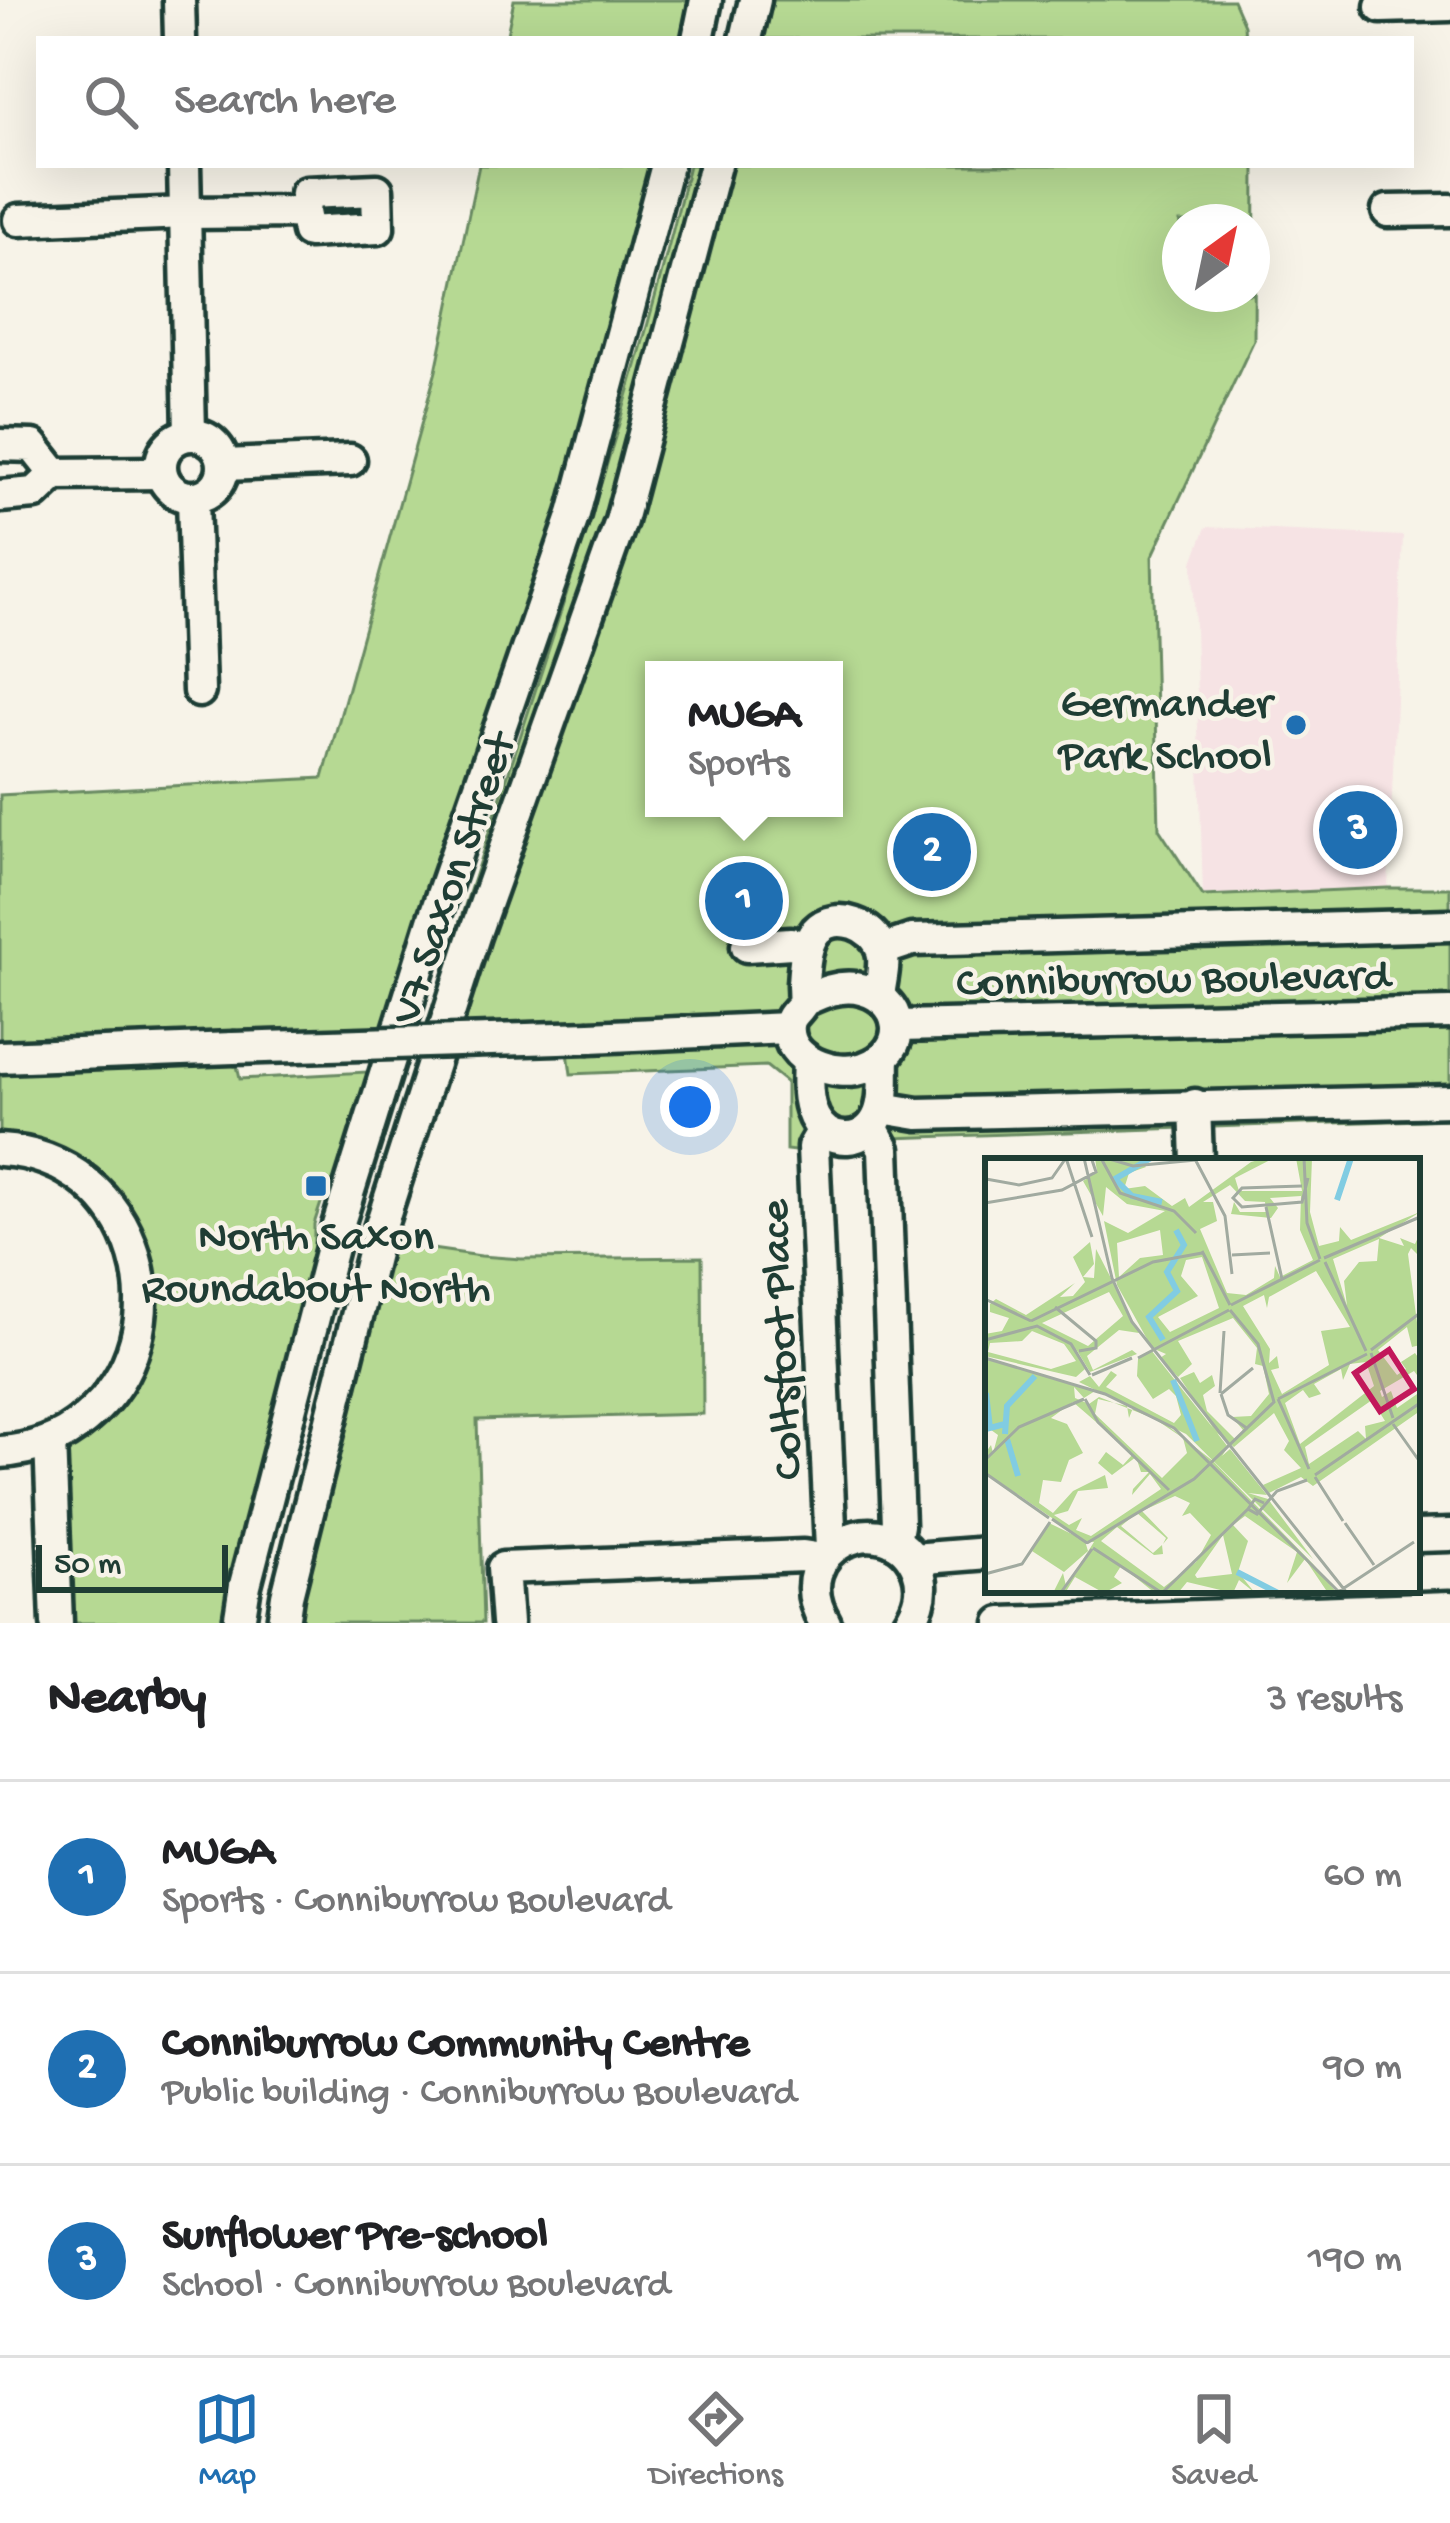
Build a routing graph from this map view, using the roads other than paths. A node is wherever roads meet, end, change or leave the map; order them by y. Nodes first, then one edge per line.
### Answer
1 (179, 0) edge
2 (706, 0) edge
3 (755, 0) edge
4 (1450, 5) edge
5 (1381, 7) dead end
6 (180, 36) edge
7 (699, 36) edge
8 (747, 36) edge
9 (184, 168) edge
10 (666, 168) edge
11 (714, 168) edge
12 (1450, 210) edge
13 (1388, 211) dead end
14 (304, 212) dead end
15 (185, 213) junction
16 (19, 220) dead end
17 (190, 434) junction
18 (0, 445) edge
19 (350, 460) dead end
20 (224, 465) junction
21 (160, 472) junction
22 (55, 473) junction
23 (0, 496) edge
24 (193, 498) junction
25 (199, 691) dead end
26 (1450, 925) edge
27 (747, 946) dead end
28 (807, 948) junction
29 (882, 950) junction
30 (879, 997) junction
31 (1450, 1013) edge
32 (796, 1015) junction
33 (899, 1026) junction
34 (0, 1057) edge
35 (884, 1057) junction
36 (808, 1060) junction
37 (1450, 1101) edge
38 (1195, 1105) junction
39 (877, 1118) junction
40 (823, 1130) junction
41 (1, 1150) edge
42 (1197, 1158) edge
43 (50, 1441) junction
44 (0, 1451) edge
45 (1450, 1535) edge
46 (1420, 1536) edge
47 (904, 1551) junction
48 (985, 1553) edge
49 (827, 1554) junction
50 (1450, 1607) edge
51 (823, 1622) edge
52 (57, 1623) edge
53 (239, 1623) edge
54 (283, 1623) edge
55 (507, 1623) edge
56 (909, 1623) edge
57 (1003, 1623) edge

1 - 6 street
2 - 7 street
3 - 8 street
4 - 5 street
9 - 15 street
10 - 53 street, V7 Saxon Street
11 - 54 street, V7 Saxon Street
12 - 13 street
14 - 15 street
15 - 16 street
15 - 17 street
17 - 20 street
17 - 21 street
18 - 22 street
19 - 20 street
20 - 24 street
21 - 22 street
21 - 24 street
22 - 23 street
24 - 25 street
26 - 29 street
27 - 28 street
28 - 29 street
28 - 32 street
29 - 30 street
30 - 32 street
30 - 33 street
31 - 33 street, Conniburrow Boulevard
32 - 34 street, bridge
32 - 36 street
33 - 35 street
35 - 36 street
35 - 39 street
36 - 40 street
37 - 38 street
38 - 39 street
38 - 42 street
39 - 40 street
39 - 47 street
40 - 49 street, Coltsfoot Place
41 - 43 street
43 - 44 street
43 - 52 street
45 - 46 street
47 - 48 street
47 - 49 street
47 - 56 street
49 - 51 street, Coltsfoot Place
49 - 55 street
50 - 57 street

